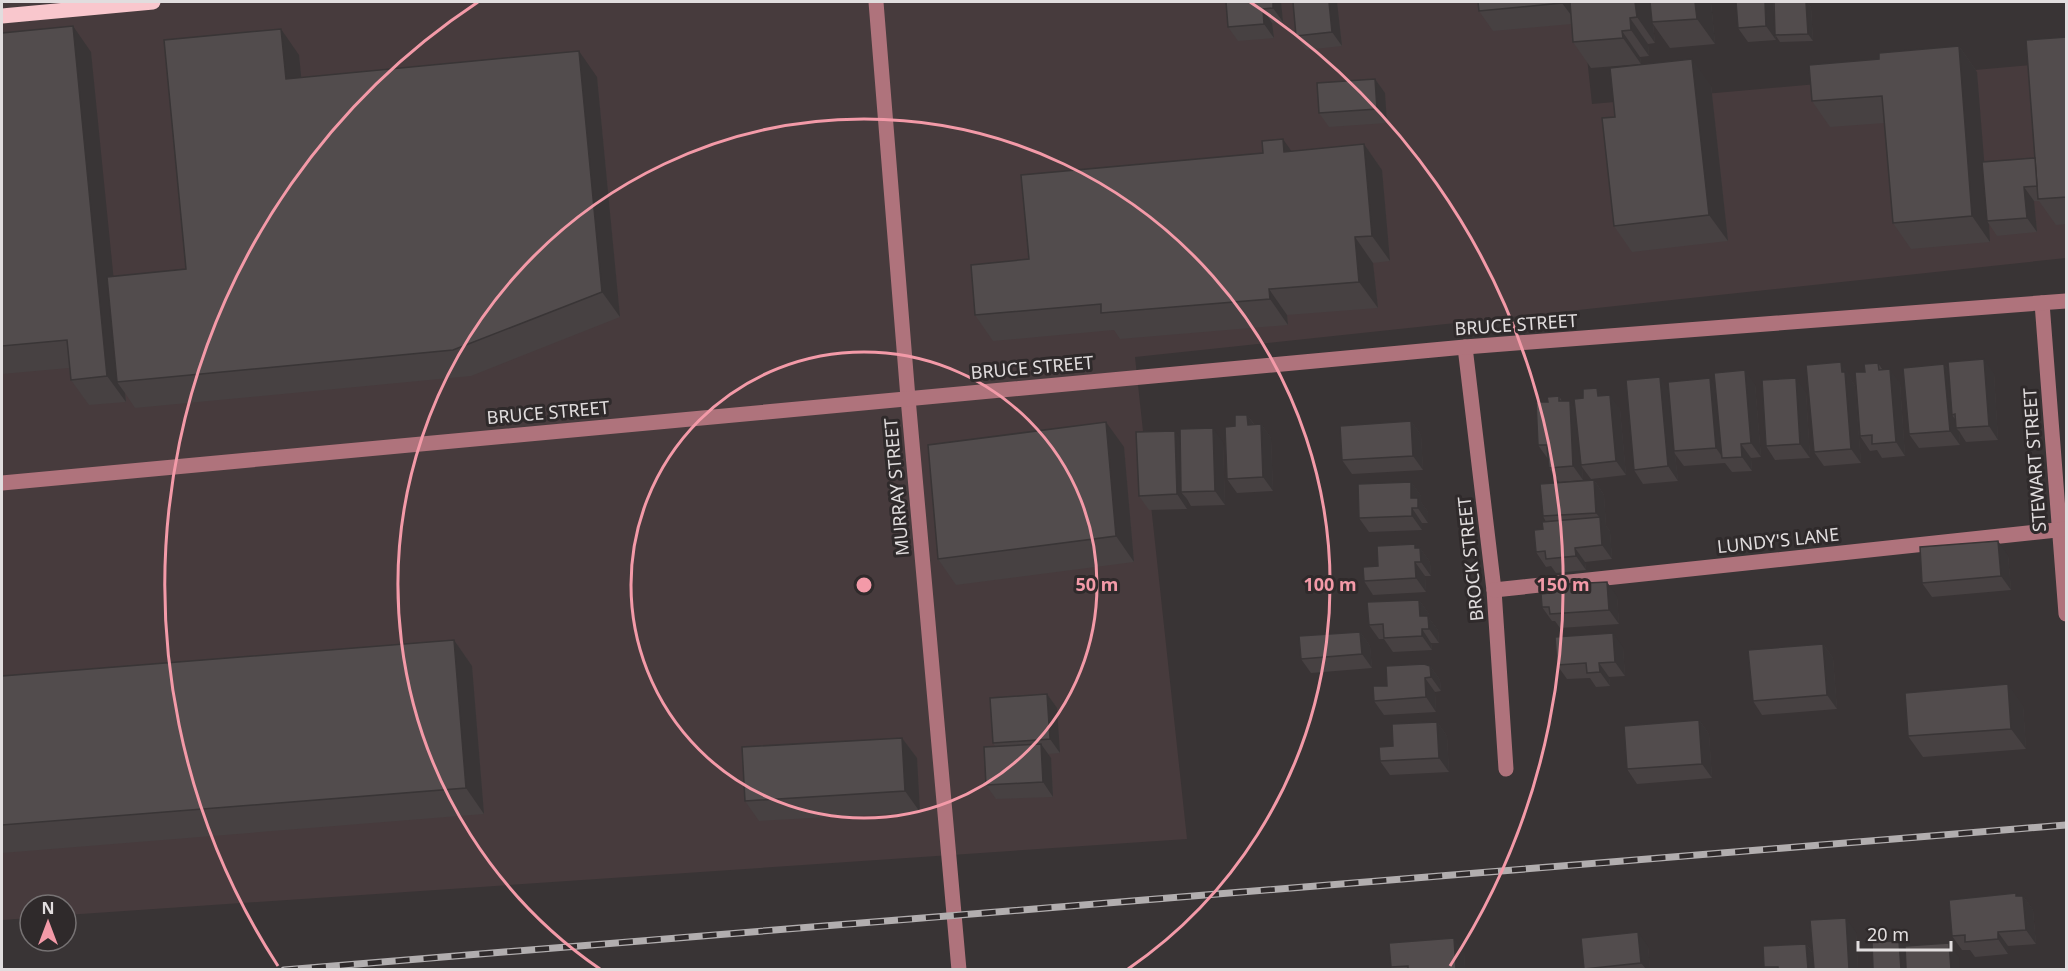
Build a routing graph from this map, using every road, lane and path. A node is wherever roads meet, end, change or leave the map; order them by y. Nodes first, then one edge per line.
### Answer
1 (153, 2) edge
2 (876, 2) edge
3 (2, 15) edge
4 (2067, 301) edge
5 (2042, 303) junction
6 (1465, 347) junction
7 (908, 398) junction
8 (2, 483) edge
9 (2063, 530) edge
10 (1494, 590) junction
11 (2067, 614) edge
12 (1506, 769) dead end
13 (959, 969) edge

1 - 3 main road
2 - 7 street, MURRAY STREET
4 - 5 street, BRUCE STREET
5 - 6 street, BRUCE STREET
5 - 9 street, STEWART STREET
6 - 7 street, BRUCE STREET
6 - 10 street, BROCK STREET
7 - 8 street, BRUCE STREET
7 - 13 street, MURRAY STREET
9 - 10 street, LUNDY'S LANE
9 - 11 street, STEWART STREET
10 - 12 street, BROCK STREET

